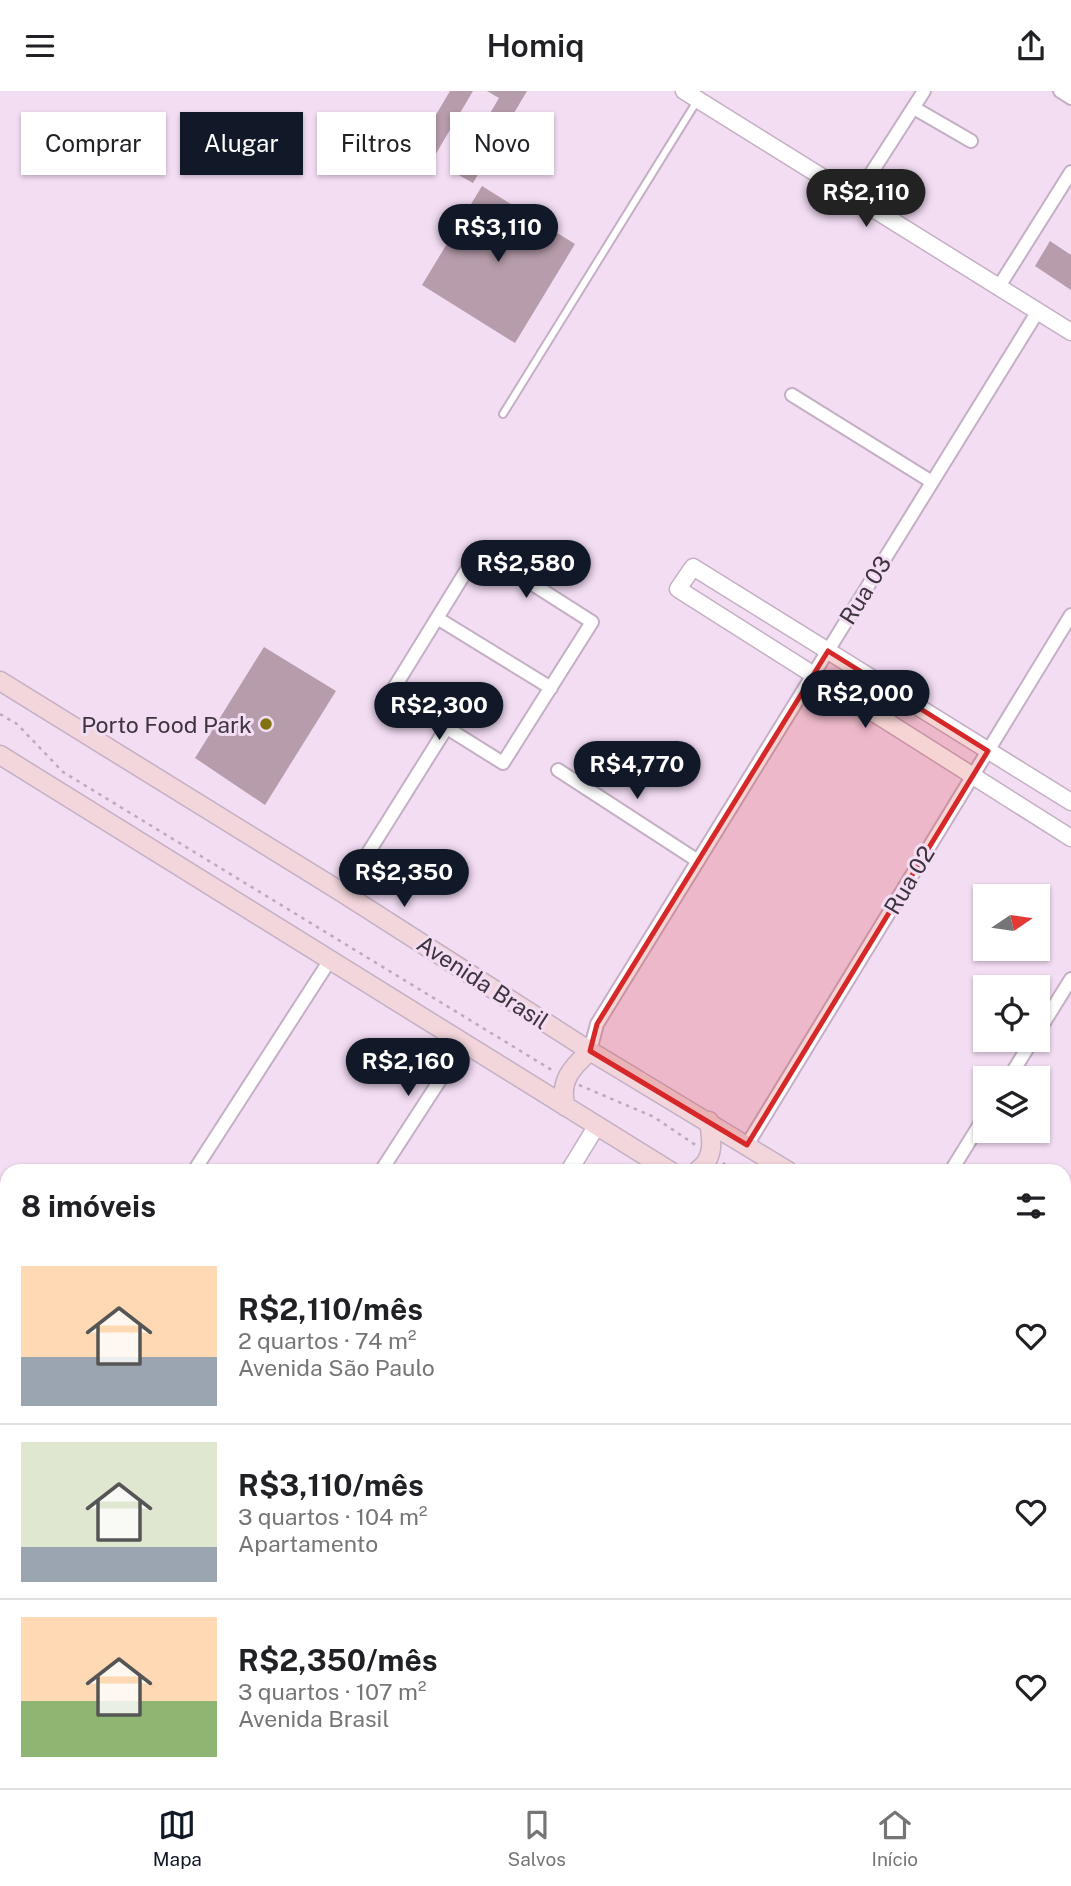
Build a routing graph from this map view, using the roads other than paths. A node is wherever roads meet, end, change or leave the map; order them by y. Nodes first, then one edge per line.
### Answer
1 (684, 91) edge
2 (925, 91) edge
3 (1060, 91) edge
4 (701, 95) edge
5 (1071, 98) edge
6 (914, 108) junction
7 (971, 141) dead end
8 (1071, 172) edge
9 (854, 200) junction
10 (998, 288) junction
11 (1038, 311) junction
12 (1071, 332) edge
13 (792, 395) dead end
14 (503, 414) dead end
15 (932, 482) junction
16 (1071, 615) edge
17 (437, 618) junction
18 (828, 651) junction
19 (813, 675) junction
20 (0, 681) edge
21 (551, 688) junction
22 (447, 727) junction
23 (988, 751) junction
24 (0, 755) edge
25 (558, 770) dead end
26 (973, 776) junction
27 (1071, 802) edge
28 (1071, 838) edge
29 (698, 861) junction
30 (343, 893) junction
31 (330, 960) junction
32 (1071, 978) edge
33 (1050, 1012) edge
34 (464, 1043) junction
35 (590, 1051) junction
36 (566, 1107) junction
37 (709, 1121) junction
38 (596, 1127) junction
39 (973, 1135) edge
40 (747, 1145) junction
41 (199, 1164) edge
42 (386, 1164) edge
43 (573, 1164) edge
44 (658, 1164) edge
45 (703, 1164) edge
46 (777, 1164) edge
47 (955, 1164) edge

1 - 4 street
2 - 6 street
3 - 5 street
4 - 9 street
4 - 14 lane
6 - 7 street
6 - 9 street
8 - 10 street
9 - 10 street
10 - 11 street
11 - 12 street
11 - 15 street, Rua 03
13 - 15 street
15 - 18 street, Rua 03
16 - 23 street, Rua 02
17 - 21 street
17 - 21 street
17 - 22 street
18 - 19 street, Rua 03
18 - 19 street
18 - 23 street
19 - 26 street
19 - 29 street, Rua 03
20 - 30 main road, Avenida Brasil
21 - 22 street
22 - 30 street
23 - 26 street, Rua 02
23 - 27 street
24 - 31 main road
25 - 29 street
26 - 28 street
26 - 40 street, Rua 02
29 - 35 street, Rua 03
30 - 35 main road, Avenida Brasil
31 - 34 main road
31 - 41 street
32 - 33 street
34 - 36 main road
34 - 42 street
35 - 36 main road
35 - 37 main road, Avenida Brasil
36 - 38 main road
37 - 40 main road, Avenida Brasil
37 - 45 main road
38 - 43 street
38 - 44 main road
39 - 47 street
40 - 46 main road, Avenida Brasil

